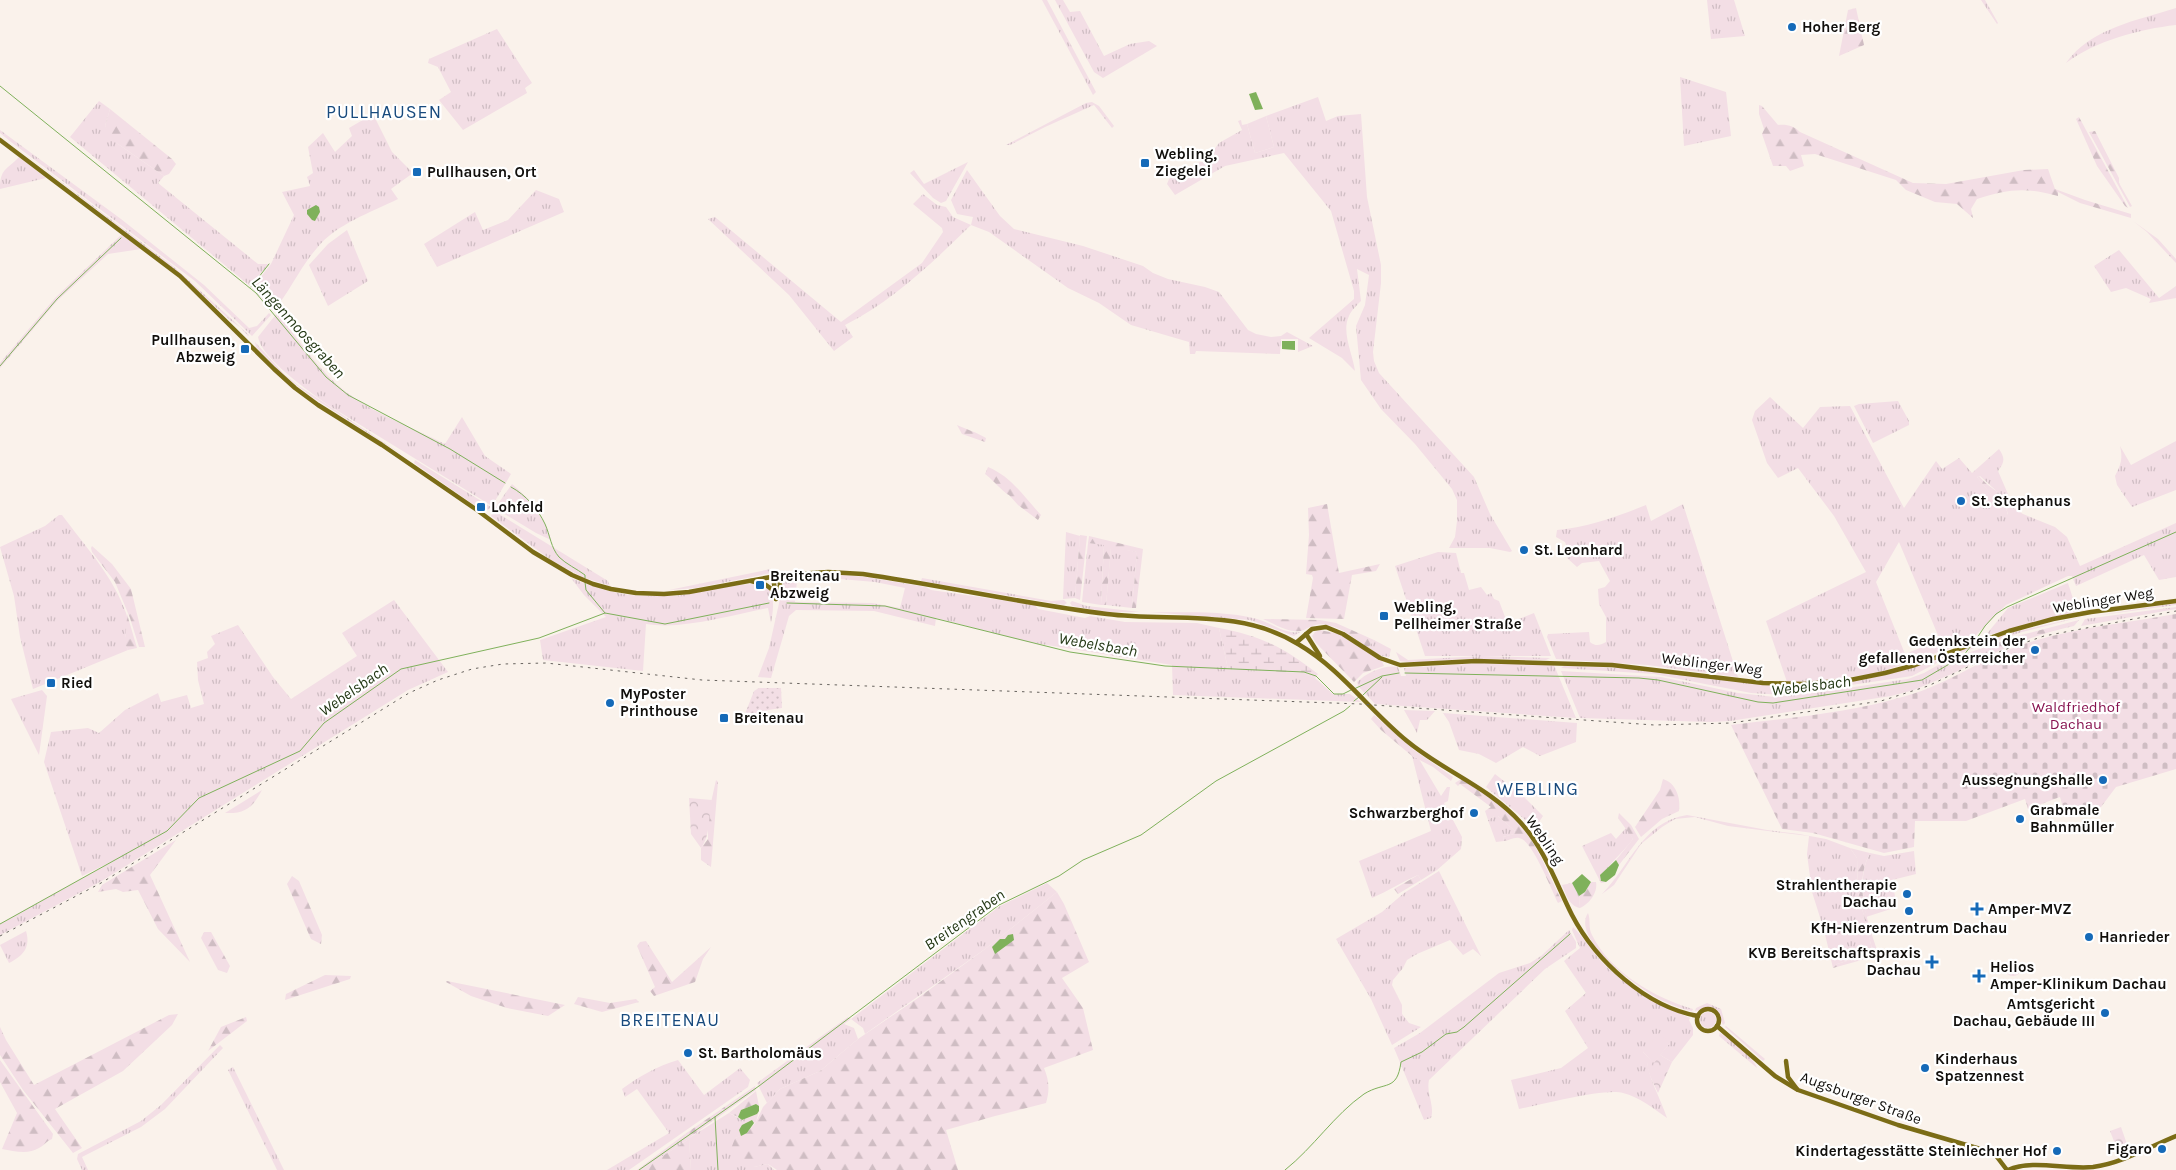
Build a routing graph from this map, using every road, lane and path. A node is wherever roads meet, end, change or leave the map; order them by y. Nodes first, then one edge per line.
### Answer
1 (0, 140) edge
2 (776, 576) junction
3 (748, 581) junction
4 (774, 591) junction
5 (2176, 601) edge
6 (1306, 634) junction
7 (1297, 642) junction
8 (1322, 659) junction
9 (1698, 1016) junction
10 (1717, 1026) junction
11 (1786, 1061) dead end
12 (1798, 1090) junction
13 (2176, 1136) edge
14 (2008, 1170) edge

1 - 3 main road
2 - 3 main road
2 - 4 main road
2 - 4 main road
2 - 7 main road
3 - 4 main road
5 - 6 main road, Weblinger Weg
6 - 7 main road
6 - 8 main road
7 - 8 main road
8 - 9 main road, Webling
9 - 10 main road
9 - 10 main road
10 - 12 main road, Augsburger Straße
11 - 12 main road
12 - 14 main road, Augsburger Straße
13 - 14 main road, Augsburger Straße

